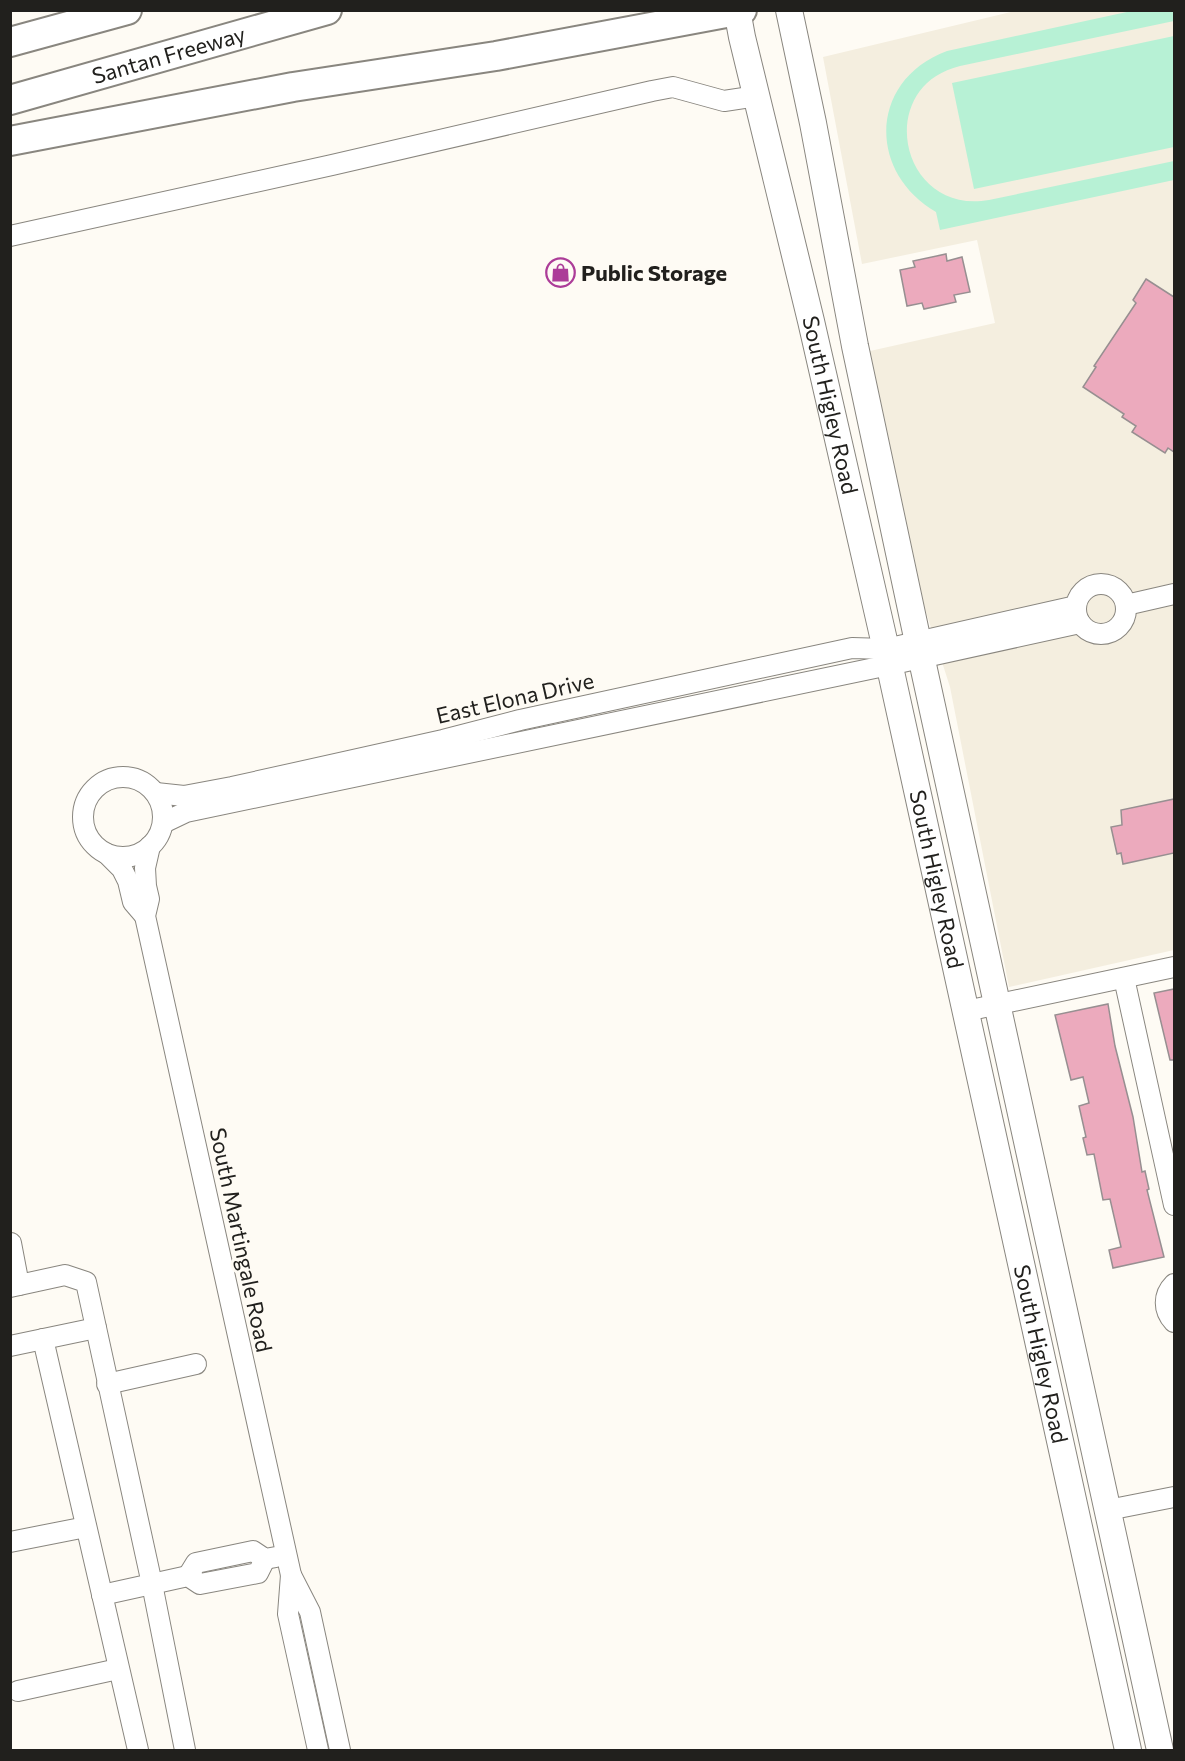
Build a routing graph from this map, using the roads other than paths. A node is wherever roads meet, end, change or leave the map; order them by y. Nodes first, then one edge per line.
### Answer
1 (127, 10) edge
2 (327, 10) edge
3 (789, 10) edge
4 (739, 11) edge
5 (10, 42) edge
6 (757, 96) junction
7 (10, 100) edge
8 (10, 141) edge
9 (10, 236) edge
10 (1174, 594) edge
11 (1126, 605) junction
12 (1078, 615) junction
13 (920, 650) junction
14 (888, 657) junction
15 (156, 793) junction
16 (163, 823) junction
17 (150, 846) junction
18 (107, 854) junction
19 (145, 916) junction
20 (1174, 967) edge
21 (1124, 978) junction
22 (998, 1005) junction
23 (966, 1011) junction
24 (1174, 1205) edge
25 (11, 1243) edge
26 (1174, 1284) edge
27 (15, 1286) edge
28 (1174, 1322) edge
29 (96, 1328) junction
30 (1068, 1331) junction
31 (1038, 1338) junction
32 (43, 1339) junction
33 (10, 1346) edge
34 (196, 1364) dead end
35 (107, 1384) junction
36 (1174, 1497) edge
37 (1108, 1510) junction
38 (86, 1527) junction
39 (10, 1542) edge
40 (286, 1555) junction
41 (291, 1575) junction
42 (152, 1584) junction
43 (102, 1594) junction
44 (118, 1669) junction
45 (18, 1691) dead end
46 (1164, 1742) edge
47 (1122, 1749) edge
48 (138, 1750) edge
49 (185, 1750) edge
50 (318, 1750) edge
51 (340, 1750) edge

1 - 5 highway
2 - 7 highway, Santan Freeway
3 - 13 main road, South Higley Road
4 - 6 main road, South Higley Road
4 - 8 highway
6 - 9 street
6 - 14 main road, South Higley Road
10 - 11 street
11 - 12 street
11 - 12 street
12 - 13 street
13 - 14 street
13 - 22 main road, South Higley Road
14 - 15 street, East Elona Drive
14 - 16 street, East Elona Drive
14 - 23 main road, South Higley Road
15 - 16 street
15 - 18 street
16 - 17 street
17 - 18 street
17 - 19 street, South Martingale Road
18 - 19 street, South Martingale Road
19 - 40 street, South Martingale Road
20 - 21 street
21 - 22 street
21 - 24 street
22 - 23 street
22 - 30 main road, South Higley Road
23 - 31 main road, South Higley Road
25 - 27 street
26 - 28 street
27 - 29 street
29 - 32 street
29 - 35 street
30 - 31 street
30 - 37 main road, South Higley Road
31 - 47 main road, South Higley Road
32 - 33 street
32 - 38 street
34 - 35 street
35 - 42 street
36 - 37 street
37 - 46 main road, South Higley Road
38 - 39 street
38 - 43 street
40 - 41 street, South Martingale Road
40 - 42 street
41 - 50 street, South Martingale Road
41 - 51 street, South Martingale Road
42 - 43 street
42 - 49 street
43 - 44 street
44 - 45 street
44 - 48 street
46 - 47 main road

